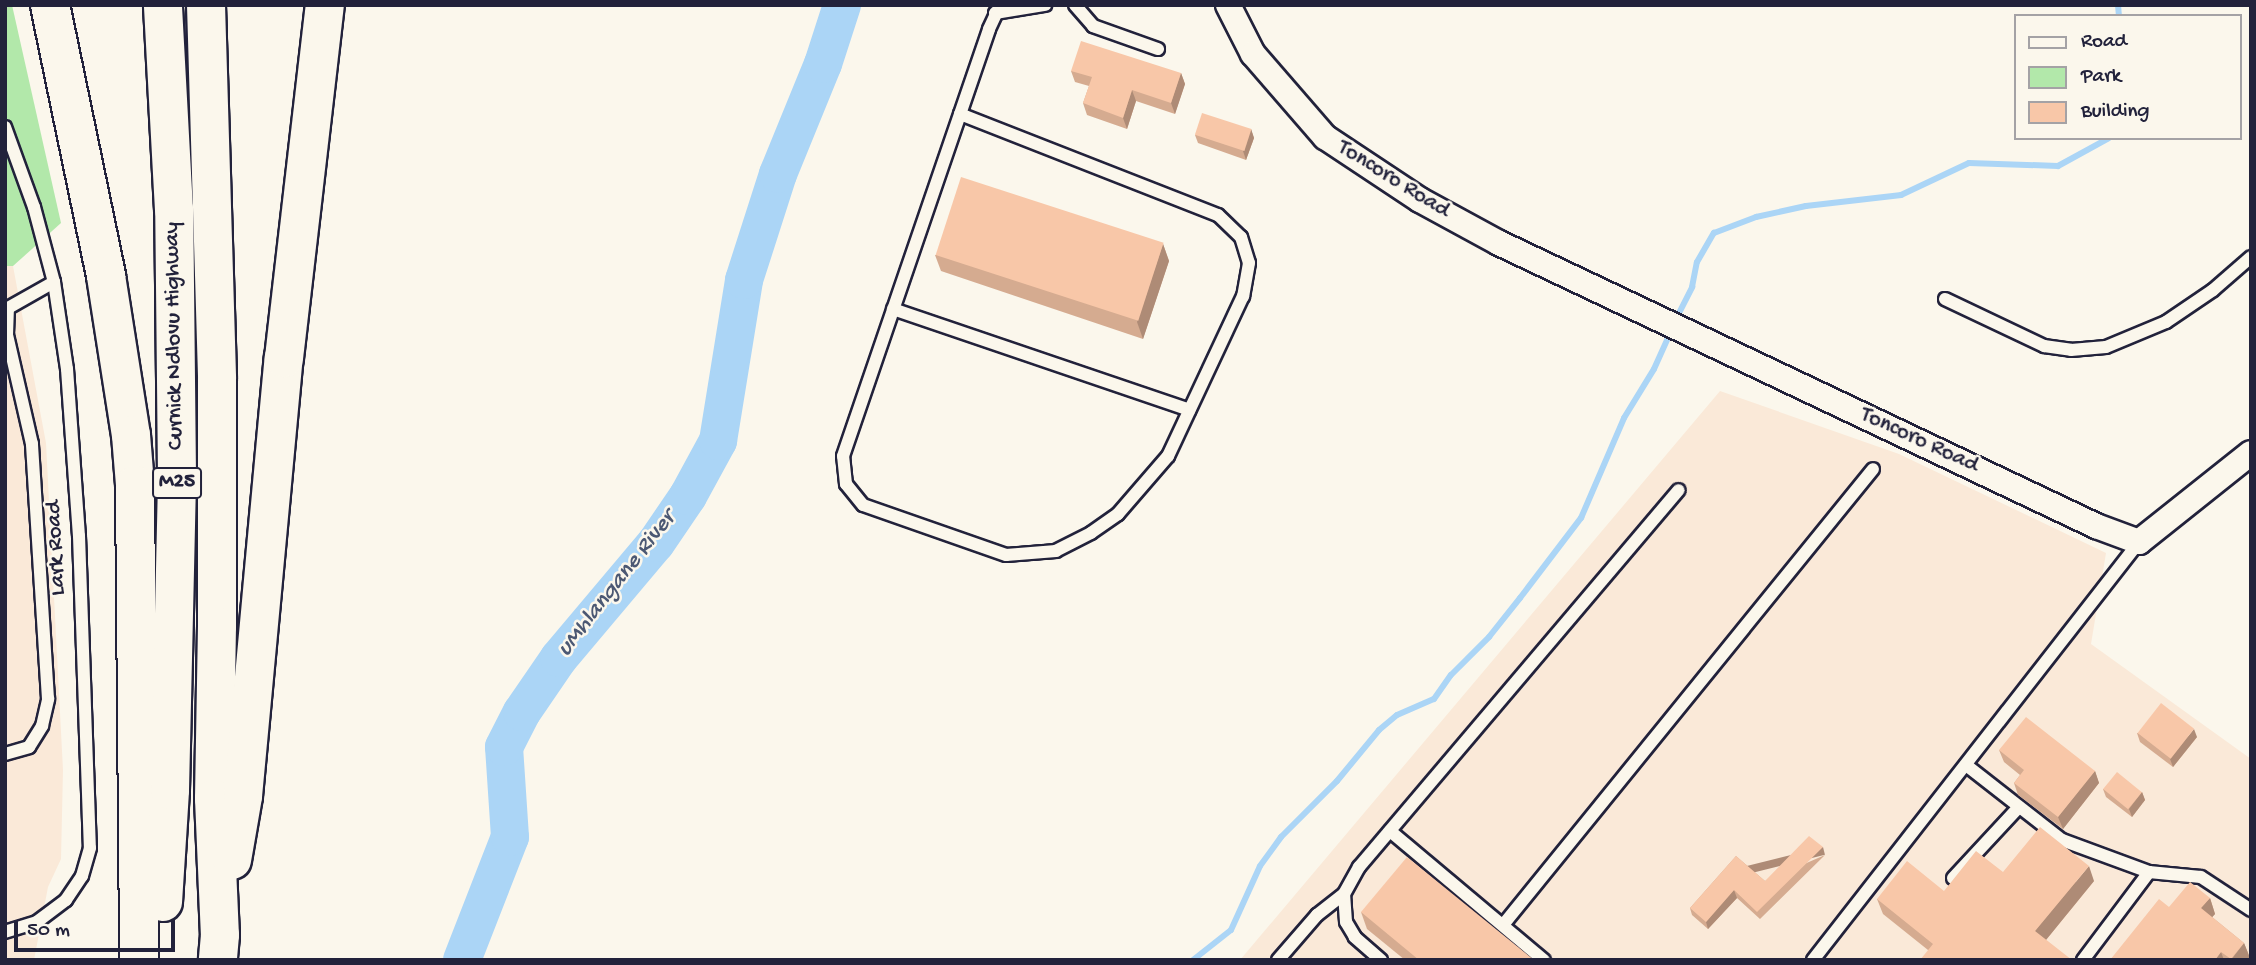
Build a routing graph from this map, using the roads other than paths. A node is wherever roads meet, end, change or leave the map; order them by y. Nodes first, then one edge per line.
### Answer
1 (50, 5) edge
2 (163, 5) edge
3 (206, 5) edge
4 (325, 5) edge
5 (1045, 5) edge
6 (1075, 5) edge
7 (1228, 5) edge
8 (997, 9) edge
9 (1158, 49) dead end
10 (960, 114) junction
11 (5, 127) edge
12 (2251, 257) edge
13 (54, 282) junction
14 (1945, 299) dead end
15 (892, 309) junction
16 (1189, 410) junction
17 (2251, 453) edge
18 (1873, 469) dead end
19 (1679, 490) dead end
20 (2139, 542) junction
21 (5, 754) edge
22 (1966, 765) junction
23 (2020, 807) junction
24 (1390, 831) junction
25 (2149, 872) junction
26 (1953, 878) edge
27 (1344, 894) junction
28 (2251, 910) edge
29 (1503, 925) junction
30 (5, 932) edge
31 (219, 947) edge
32 (139, 960) edge
33 (159, 960) edge
34 (1278, 960) edge
35 (1381, 960) edge
36 (1544, 960) edge
37 (1813, 960) edge
38 (2083, 960) edge

1 - 32 main road
2 - 33 main road, Curnick Ndlovu Highway / M25
3 - 31 main road, Curnick Ndlovu Highway / M25
4 - 31 main road
5 - 8 lane
6 - 9 lane
7 - 20 street, Toncoro Road
8 - 10 lane
10 - 15 lane
10 - 16 lane
11 - 13 lane, Lark Road
12 - 14 lane
13 - 21 lane
13 - 30 lane, Lark Road
15 - 16 lane
15 - 16 lane
17 - 20 street
18 - 29 lane
19 - 24 lane
20 - 22 lane
22 - 23 lane
22 - 37 lane
23 - 25 lane
23 - 26 lane
24 - 27 lane
24 - 29 lane
25 - 28 lane
25 - 38 lane
27 - 34 lane
27 - 35 lane
29 - 36 lane

